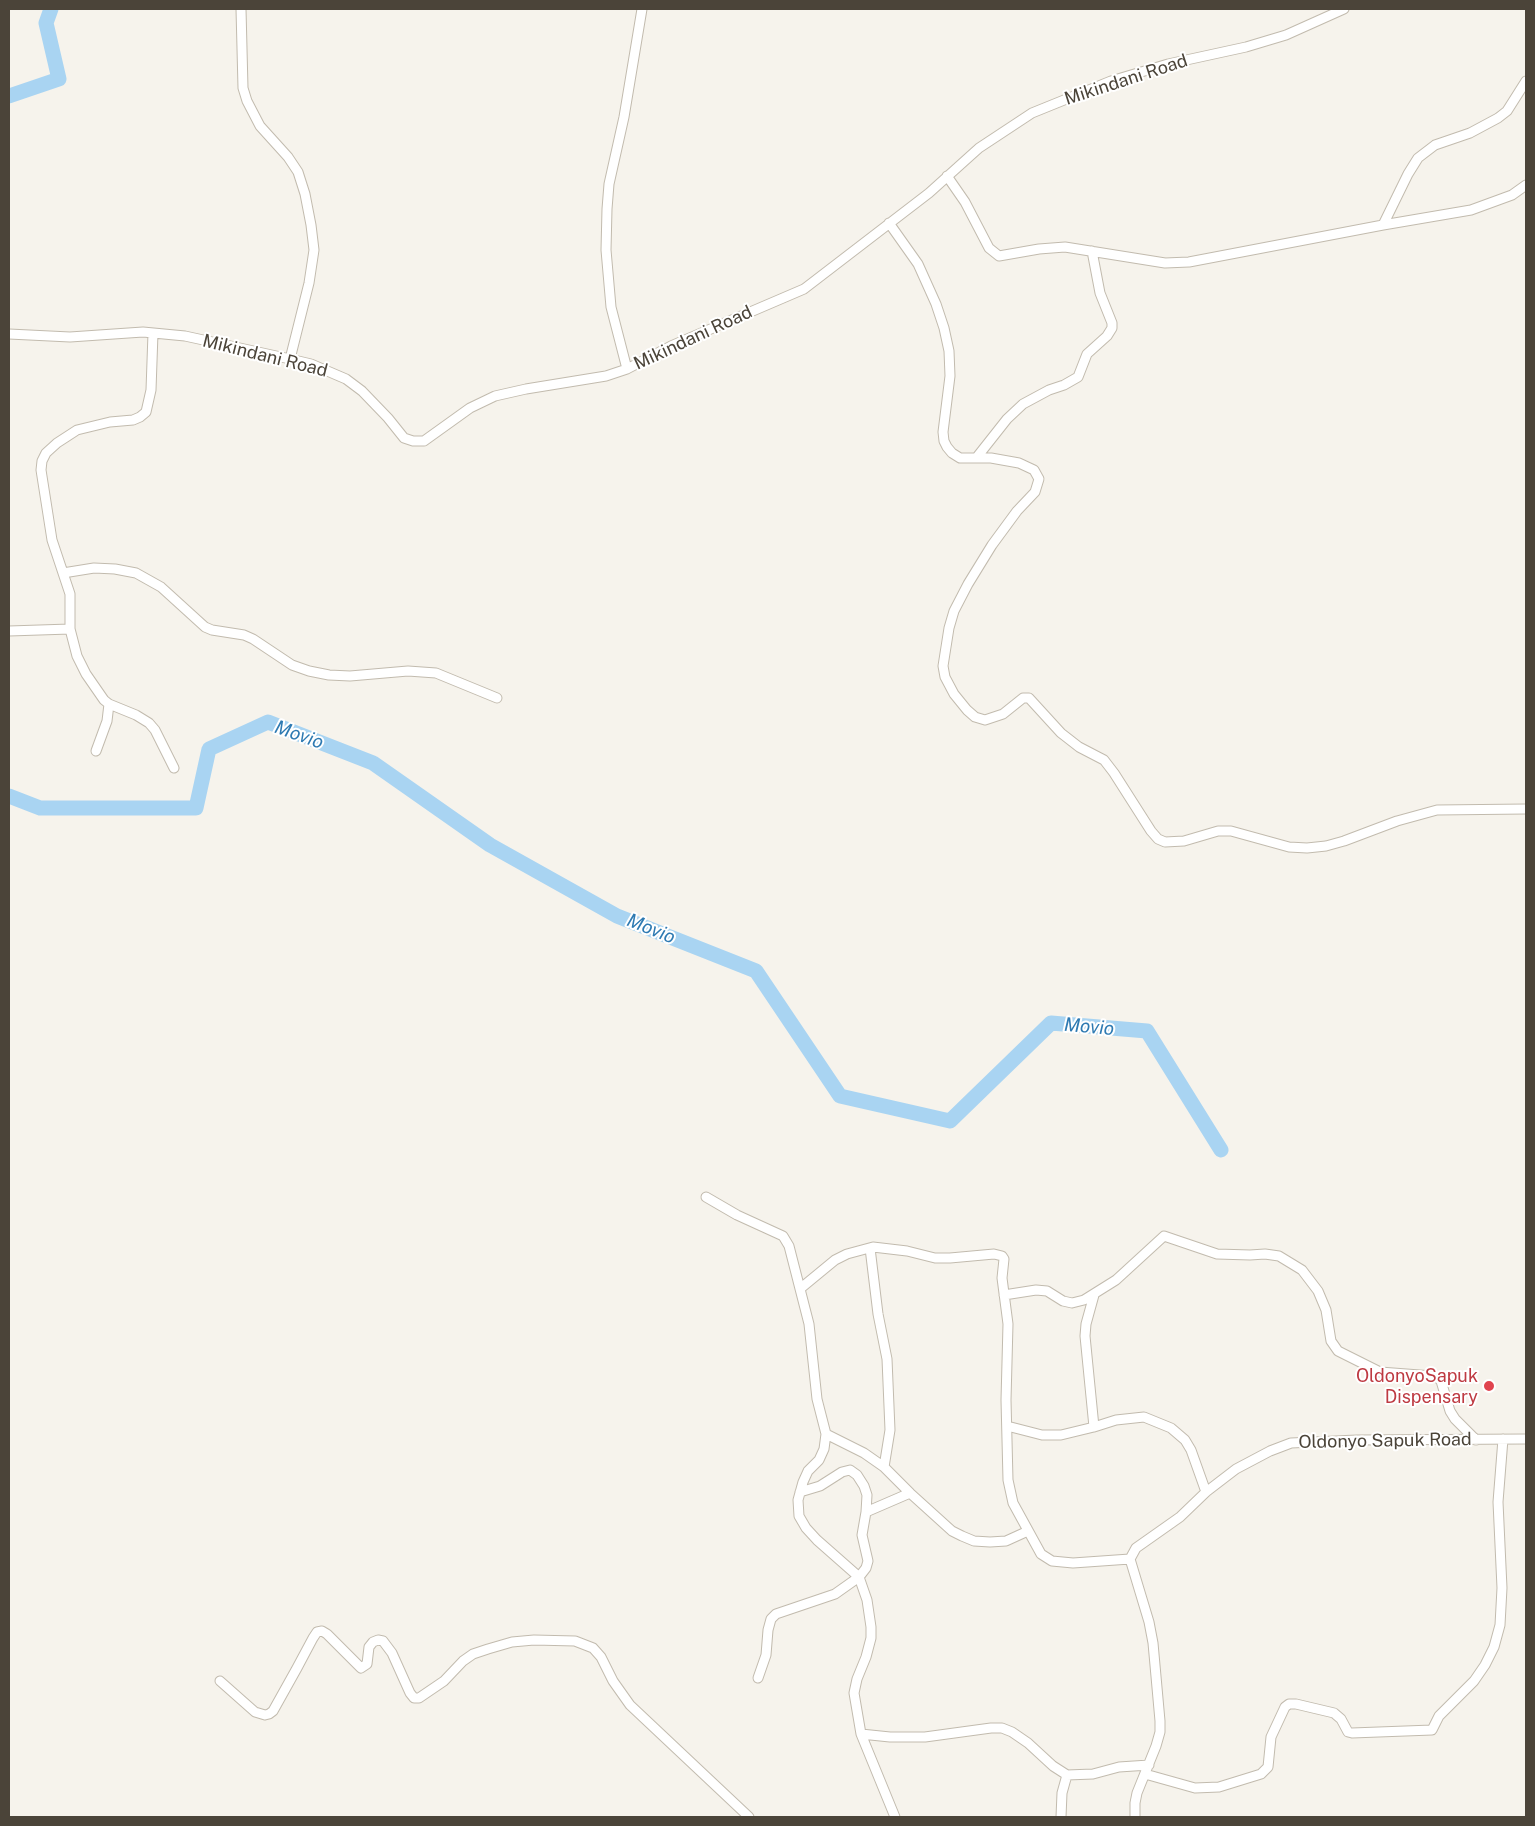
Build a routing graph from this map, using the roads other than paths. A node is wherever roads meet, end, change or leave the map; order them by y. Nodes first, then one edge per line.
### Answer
1 (241, 9) edge
2 (642, 9) edge
3 (1344, 9) edge
4 (1526, 81) edge
5 (947, 176) junction
6 (1526, 185) edge
7 (888, 223) junction
8 (1384, 225) junction
9 (1092, 251) junction
10 (152, 333) junction
11 (9, 334) edge
12 (290, 359) junction
13 (627, 369) junction
14 (977, 457) junction
15 (63, 573) junction
16 (70, 629) junction
17 (9, 631) edge
18 (498, 698) dead end
19 (109, 704) junction
20 (96, 751) dead end
21 (174, 768) dead end
22 (1526, 809) edge
23 (706, 1197) dead end
24 (870, 1248) junction
25 (801, 1288) junction
26 (1004, 1295) junction
27 (1094, 1295) junction
28 (1006, 1426) junction
29 (1094, 1427) junction
30 (826, 1434) junction
31 (1503, 1439) junction
32 (1526, 1439) edge
33 (1476, 1440) junction
34 (884, 1467) junction
35 (800, 1492) junction
36 (1206, 1492) junction
37 (910, 1493) junction
38 (866, 1512) junction
39 (1028, 1531) junction
40 (1130, 1559) junction
41 (859, 1577) junction
42 (758, 1678) dead end
43 (220, 1681) dead end
44 (861, 1734) junction
45 (1149, 1765) junction
46 (1145, 1774) junction
47 (1067, 1775) junction
48 (749, 1817) edge
49 (895, 1817) edge
50 (1061, 1817) edge
51 (1135, 1817) edge

1 - 12 street
2 - 13 street
3 - 5 street, Mikindani Road
4 - 8 street
5 - 7 street, Mikindani Road
5 - 9 street
6 - 8 street
7 - 13 street, Mikindani Road
7 - 14 street
8 - 9 street
9 - 14 street
10 - 11 street, Mikindani Road
10 - 12 street, Mikindani Road
10 - 15 street
12 - 13 street, Mikindani Road
14 - 22 street
15 - 16 street
15 - 18 street
16 - 17 street
16 - 19 street
19 - 20 street
19 - 21 street
23 - 25 street
24 - 25 street
24 - 26 street
24 - 34 street
25 - 30 street
26 - 27 street
26 - 28 street
27 - 29 street
27 - 33 street
28 - 29 street
28 - 39 street
29 - 36 street
30 - 34 street
30 - 35 street
31 - 32 street, Oldonyo Sapuk Road
31 - 33 street, Oldonyo Sapuk Road
31 - 46 street
33 - 36 street, Oldonyo Sapuk Road
34 - 37 street
35 - 38 street
35 - 41 street
36 - 40 street, Oldonyo Sapuk Road
37 - 38 street
37 - 39 street
38 - 41 street
39 - 40 street
40 - 45 street
41 - 42 street
41 - 44 street
43 - 48 street
44 - 47 street
44 - 49 street
45 - 46 street
45 - 47 street
46 - 51 street
47 - 50 street

